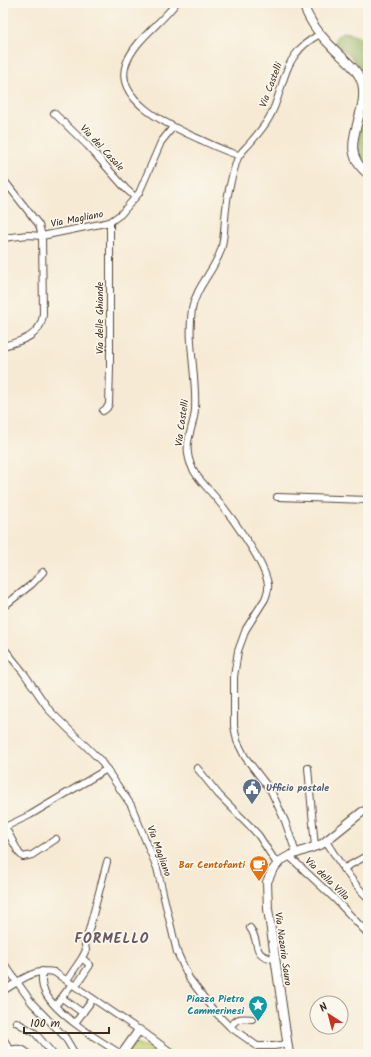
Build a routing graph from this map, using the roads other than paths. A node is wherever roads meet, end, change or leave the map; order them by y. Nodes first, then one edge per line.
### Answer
1 (176, 3) edge
2 (303, 3) edge
3 (320, 34) junction
4 (54, 113) dead end
5 (173, 127) junction
6 (238, 154) junction
7 (368, 174) edge
8 (3, 179) edge
9 (135, 198) junction
10 (110, 222) junction
11 (42, 236) junction
12 (3, 238) edge
13 (3, 346) edge
14 (103, 411) dead end
15 (277, 497) dead end
16 (368, 500) edge
17 (42, 572) dead end
18 (3, 607) edge
19 (3, 647) edge
20 (197, 768) dead end
21 (308, 768) dead end
22 (107, 769) junction
23 (368, 810) edge
24 (4, 827) edge
25 (56, 839) dead end
26 (326, 841) junction
27 (315, 847) junction
28 (293, 855) junction
29 (368, 855) edge
30 (107, 862) dead end
31 (277, 864) junction
32 (343, 869) junction
33 (368, 898) edge
34 (250, 928) dead end
35 (368, 934) edge
36 (82, 958) junction
37 (275, 959) junction
38 (3, 962) edge
39 (42, 971) junction
40 (67, 980) junction
41 (17, 982) junction
42 (74, 985) junction
43 (3, 991) edge
44 (62, 998) junction
45 (93, 999) junction
46 (56, 1005) junction
47 (82, 1013) junction
48 (252, 1020) dead end
49 (16, 1022) dead end
50 (75, 1023) junction
51 (230, 1027) junction
52 (139, 1030) junction
53 (3, 1038) edge
54 (286, 1044) junction
55 (12, 1052) edge
56 (28, 1054) edge
57 (53, 1054) edge
58 (75, 1054) edge
59 (122, 1054) edge
60 (172, 1054) edge
61 (289, 1054) edge

1 - 5 street
2 - 3 street
3 - 6 street, Via Castelli
3 - 7 street
4 - 9 street, Via del Casale
5 - 6 street
5 - 9 street, Via Magliano
6 - 28 street, Via Castelli
8 - 11 street
9 - 10 street, Via Magliano
10 - 11 street, Via Magliano
10 - 14 street, Via delle Ghiande
11 - 12 street
11 - 13 street, Via Magliano
15 - 16 street
17 - 18 street
19 - 22 street, Via Magliano
20 - 31 street
21 - 27 street
22 - 24 street
22 - 51 street, Via Magliano
23 - 26 street, Via Nazario Sauro
24 - 25 street
26 - 27 street, Via Nazario Sauro
26 - 32 street
27 - 28 street, Via Nazario Sauro
28 - 31 street, Via Nazario Sauro
28 - 35 street, Via della Villa
29 - 32 street
30 - 36 street
31 - 37 street, Via Nazario Sauro
32 - 33 street
34 - 37 street
36 - 40 street
36 - 42 street
37 - 54 street, Via Nazario Sauro
38 - 41 street
39 - 40 street
39 - 41 street
39 - 46 street
40 - 42 street
41 - 43 street
41 - 58 street
42 - 44 street
42 - 45 street
44 - 46 street
44 - 47 street
45 - 47 street
45 - 52 street
46 - 50 street
47 - 50 street
48 - 51 street
49 - 57 street
50 - 59 street
51 - 54 street, Via Magliano
52 - 59 street
52 - 60 street
53 - 55 street
54 - 61 street, Via Nazario Sauro
55 - 56 street

